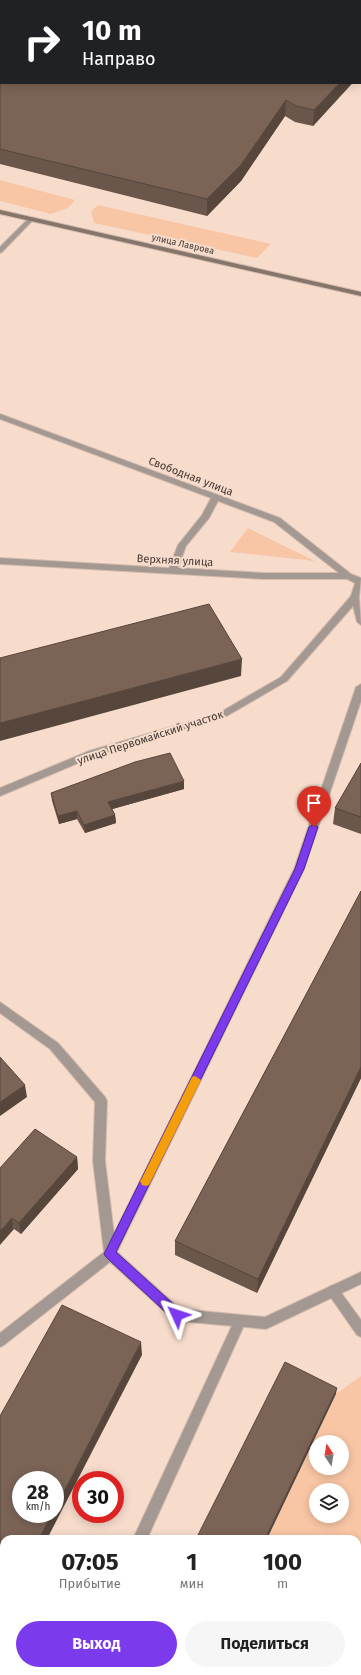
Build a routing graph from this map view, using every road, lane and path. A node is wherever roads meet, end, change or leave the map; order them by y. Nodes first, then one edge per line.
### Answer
1 (0, 212) edge
2 (31, 219) junction
3 (0, 251) edge
4 (361, 294) edge
5 (0, 416) edge
6 (216, 497) junction
7 (0, 561) edge
8 (172, 572) junction
9 (348, 576) junction
10 (361, 582) edge
11 (355, 597) junction
12 (361, 622) edge
13 (361, 687) edge
14 (0, 792) edge
15 (0, 1007) edge
16 (110, 1254) junction
17 (361, 1278) edge
18 (333, 1291) junction
19 (240, 1321) junction
20 (361, 1331) edge
21 (0, 1341) edge
22 (142, 1535) edge

1 - 2 main road, улица Лаврова
2 - 3 street
2 - 4 main road, улица Лаврова
5 - 6 street, Свободная улица
6 - 8 street
6 - 9 street, Свободная улица
7 - 8 street, Верхняя улица
8 - 9 street, Верхняя улица
9 - 10 street, Свободная улица
10 - 11 street, улица Первомайский участок
11 - 12 street
11 - 14 street, улица Первомайский участок
13 - 16 street
15 - 16 street
16 - 19 street
16 - 21 street
17 - 18 street
18 - 19 street
18 - 20 street
19 - 22 street

